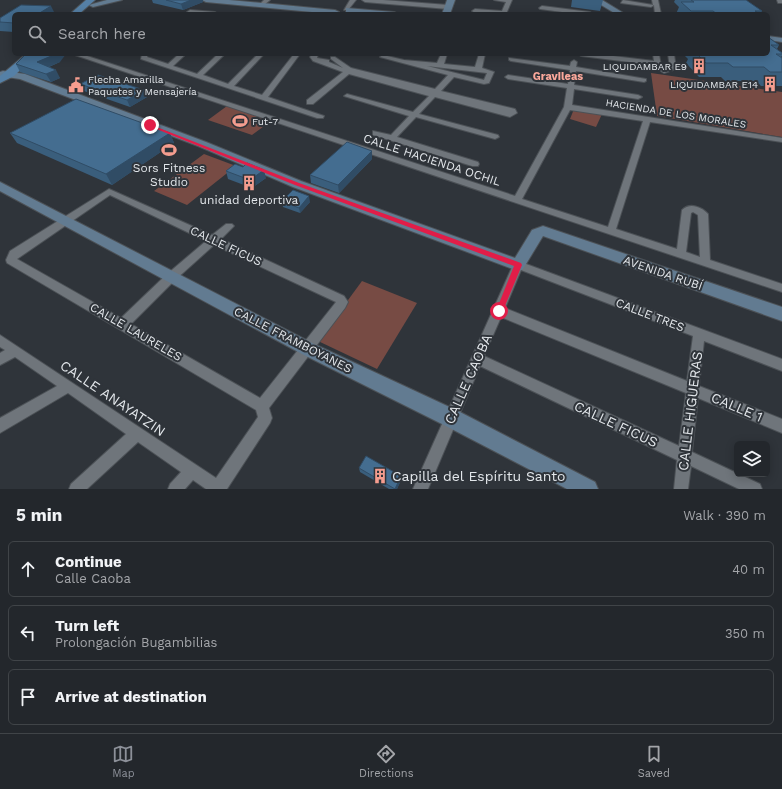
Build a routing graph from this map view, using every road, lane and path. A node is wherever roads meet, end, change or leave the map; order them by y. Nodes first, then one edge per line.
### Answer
1 (108, 0) edge
2 (118, 0) edge
3 (206, 0) edge
4 (234, 0) edge
5 (353, 0) edge
6 (365, 0) edge
7 (458, 0) edge
8 (497, 0) edge
9 (589, 0) edge
10 (597, 0) edge
11 (266, 1) edge
12 (509, 1) edge
13 (93, 2) edge
14 (422, 2) edge
15 (543, 2) dead end
16 (623, 2) dead end
17 (652, 2) edge
18 (448, 7) edge
19 (347, 11) edge
20 (475, 11) dead end
21 (541, 11) edge
22 (77, 12) edge
23 (85, 12) edge
24 (327, 12) edge
25 (331, 12) edge
26 (363, 12) edge
27 (455, 12) edge
28 (490, 12) edge
29 (504, 12) edge
30 (557, 12) edge
31 (609, 12) edge
32 (618, 12) edge
33 (653, 12) edge
34 (657, 12) edge
35 (770, 38) edge
36 (782, 40) edge
37 (770, 42) edge
38 (782, 43) edge
39 (22, 56) edge
40 (29, 56) edge
41 (80, 56) edge
42 (144, 56) edge
43 (181, 56) edge
44 (220, 56) edge
45 (259, 56) edge
46 (304, 56) edge
47 (307, 56) edge
48 (333, 56) edge
49 (403, 56) edge
50 (443, 56) edge
51 (481, 56) edge
52 (598, 56) edge
53 (656, 56) edge
54 (671, 56) edge
55 (383, 57) dead end
56 (511, 59) dead end
57 (321, 61) junction
58 (402, 61) junction
59 (657, 63) junction
60 (440, 65) junction
61 (169, 66) junction
62 (573, 66) junction
63 (478, 69) junction
64 (348, 72) junction
65 (453, 74) junction
66 (198, 76) junction
67 (370, 76) junction
68 (3, 77) edge
69 (508, 77) dead end
70 (644, 80) dead end
71 (230, 86) junction
72 (571, 87) junction
73 (436, 93) junction
74 (346, 96) dead end
75 (264, 97) junction
76 (638, 97) dead end
77 (310, 102) dead end
78 (568, 106) junction
79 (415, 115) junction
80 (320, 116) dead end
81 (647, 119) junction
82 (376, 133) dead end
83 (495, 137) dead end
84 (392, 138) junction
85 (782, 140) edge
86 (475, 164) dead end
87 (0, 186) edge
88 (517, 200) junction
89 (63, 221) junction
90 (229, 226) dead end
91 (543, 231) joint
92 (611, 231) junction
93 (212, 240) junction
94 (681, 254) junction
95 (705, 262) junction
96 (518, 265) junction
97 (170, 278) junction
98 (782, 288) edge
99 (499, 311) junction
100 (782, 314) edge
101 (123, 324) junction
102 (699, 334) junction
103 (0, 340) edge
104 (308, 350) junction
105 (15, 351) junction
106 (0, 359) edge
107 (477, 359) junction
108 (782, 365) edge
109 (67, 386) junction
110 (693, 389) junction
111 (263, 412) junction
112 (451, 418) junction
113 (0, 426) edge
114 (782, 426) edge
115 (137, 433) junction
116 (685, 456) junction
117 (192, 471) junction
118 (76, 489) edge
119 (175, 489) edge
120 (218, 489) edge
121 (420, 489) edge
122 (588, 489) edge
123 (681, 489) edge
124 (755, 489) edge

1 - 13 street
2 - 13 street
3 - 24 street
4 - 11 street
5 - 19 street
6 - 14 street
7 - 27 street
8 - 12 street
9 - 31 street
10 - 32 street
11 - 25 street
12 - 29 street
13 - 22 main road
13 - 23 main road
14 - 18 street
15 - 21 street
16 - 17 street
17 - 33 street
17 - 34 street
19 - 26 street
20 - 28 street
21 - 30 street
35 - 36 street
37 - 38 street
39 - 68 main road
40 - 68 main road
41 - 88 street, CALLE HACIENDA OCHIL
42 - 61 street
43 - 61 street
44 - 66 street
45 - 71 street
46 - 75 street
47 - 57 street
48 - 57 street
48 - 67 street
49 - 58 street
50 - 60 street
51 - 63 street
52 - 59 street
53 - 59 street
54 - 59 street
55 - 58 street
56 - 62 street
57 - 64 street
58 - 60 street
58 - 65 street
60 - 63 street
61 - 66 street
62 - 70 street
62 - 72 street
63 - 65 street
64 - 67 street
64 - 77 street
65 - 73 street
66 - 71 street
67 - 73 street
68 - 96 street
69 - 72 street
71 - 75 street
72 - 76 street
72 - 78 street
73 - 73 street
73 - 79 street
74 - 79 street
75 - 80 street
78 - 81 street, HACIENDA DE LOS MORALES
78 - 88 street
79 - 83 street
79 - 84 street
81 - 85 street, HACIENDA DE LOS MORALES
81 - 92 street
82 - 84 street
84 - 86 street
87 - 89 street, CALLE FRAMBOYANES
88 - 92 street, CALLE HACIENDA OCHIL
89 - 93 street, CALLE FICUS
89 - 97 street, CALLE FRAMBOYANES
89 - 101 street, CALLE LAURELES
90 - 93 street
91 - 96 street, CALLE CAOBA
91 - 100 street, AVENIDA RUBÍ
92 - 94 street, CALLE HACIENDA OCHIL
93 - 97 street
93 - 104 street, CALLE FICUS
94 - 95 street, CALLE HACIENDA OCHIL
94 - 95 street
95 - 98 street, CALLE HACIENDA OCHIL
96 - 99 street, CALLE CAOBA
96 - 102 street, CALLE TRES
97 - 101 street
97 - 104 street, CALLE FRAMBOYANES
99 - 107 street, CALLE CAOBA
99 - 110 street, CALLE 1
101 - 111 street, CALLE LAURELES
102 - 108 street, CALLE TRES
102 - 110 street, CALLE HIGUERAS
103 - 105 street, CALLE ANAYATZIN
104 - 111 street
104 - 112 street, CALLE FRAMBOYANES
105 - 106 street
105 - 109 street, CALLE ANAYATZIN
107 - 112 street, CALLE CAOBA
107 - 116 street, CALLE FICUS
109 - 113 street
109 - 115 street, CALLE ANAYATZIN
110 - 114 street, CALLE 1
110 - 116 street, CALLE HIGUERAS
111 - 120 street
112 - 121 street, CALLE CAOBA
112 - 122 street, CALLE FRAMBOYANES
115 - 117 street, CALLE ANAYATZIN
115 - 118 street
116 - 123 street, CALLE HIGUERAS
116 - 124 street, CALLE FICUS
117 - 119 street
117 - 120 street, CALLE ANAYATZIN

